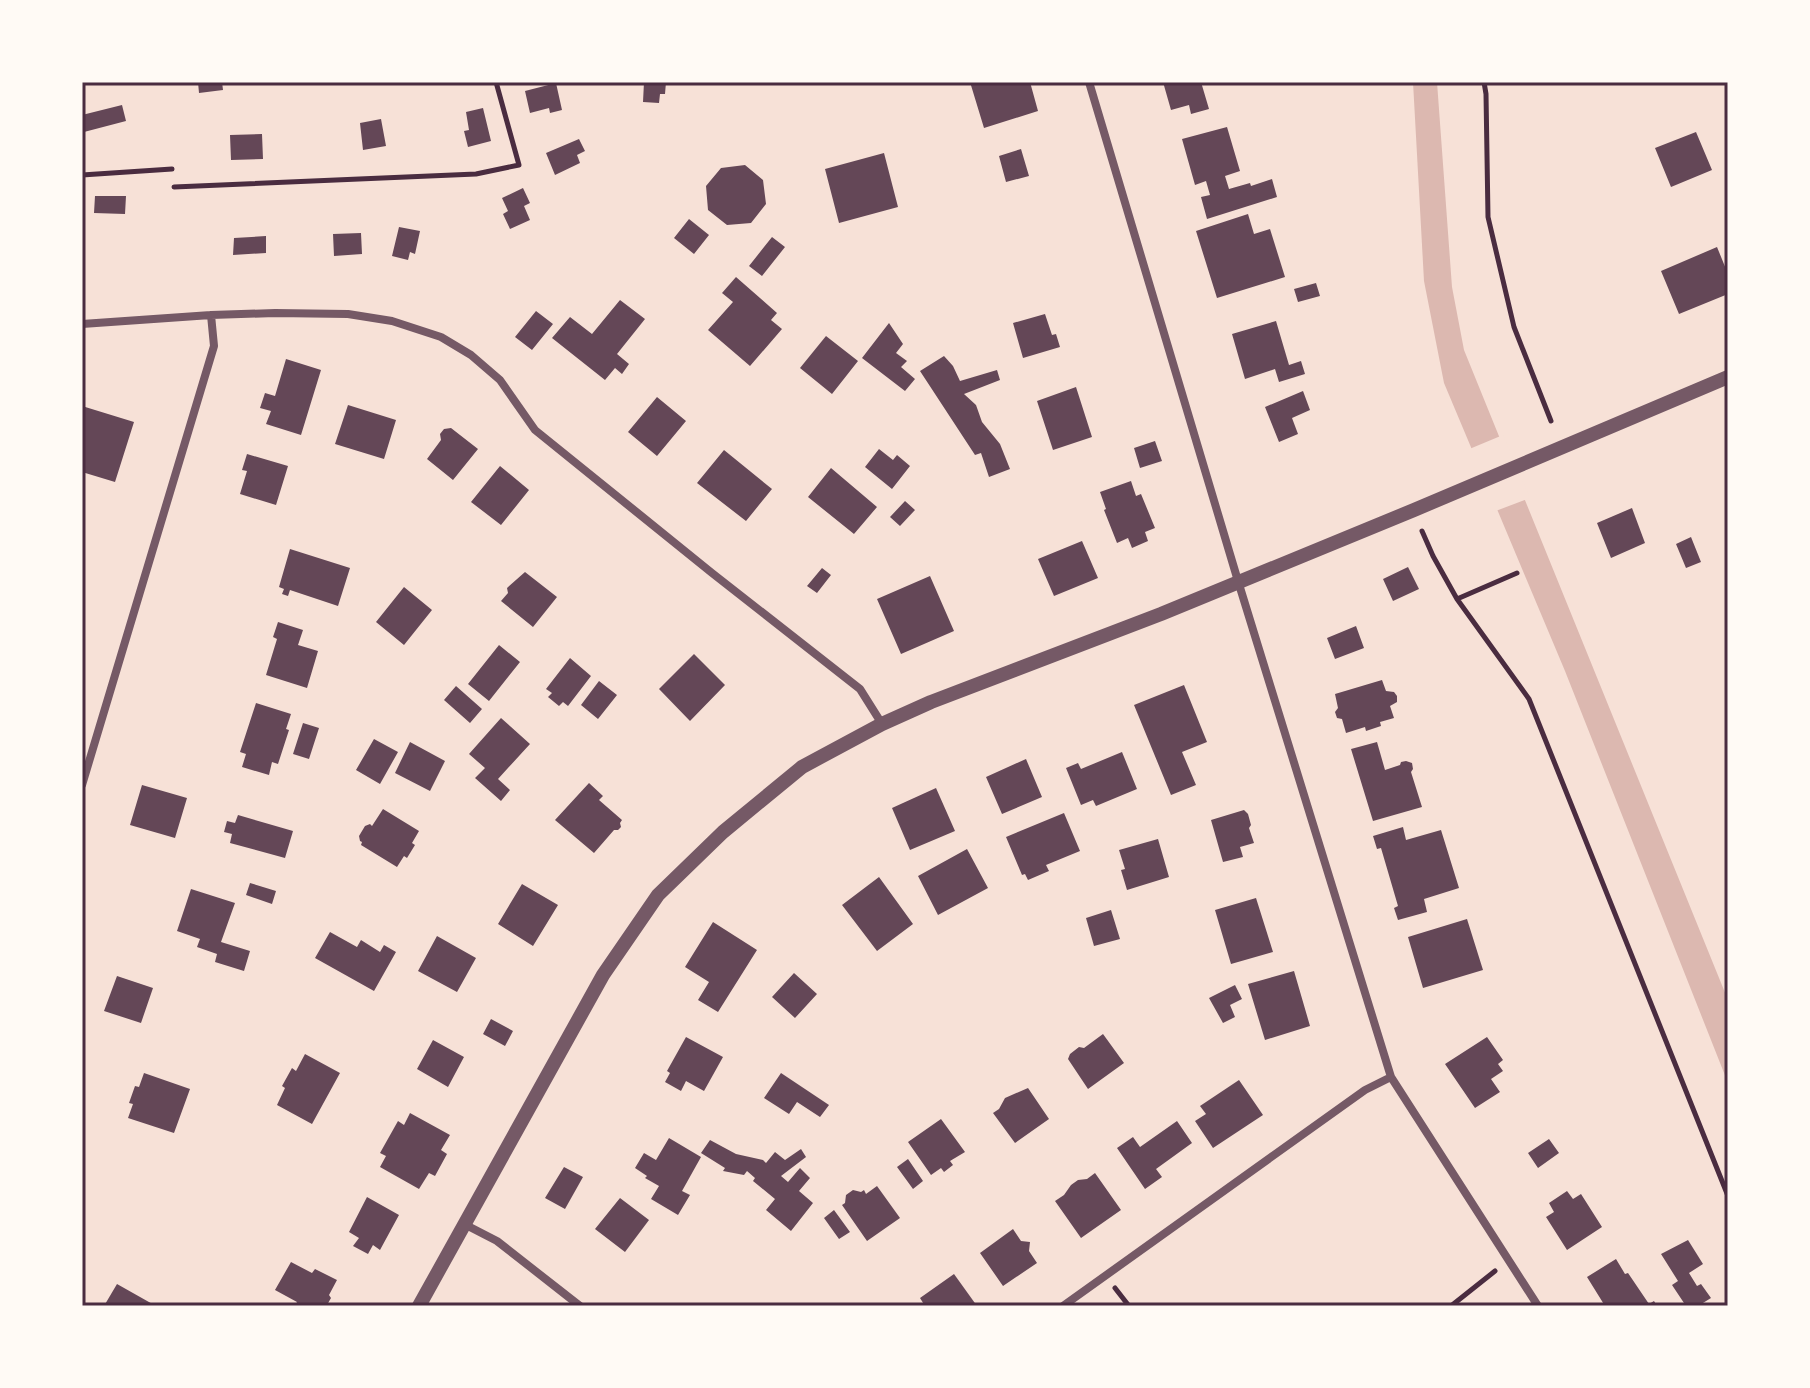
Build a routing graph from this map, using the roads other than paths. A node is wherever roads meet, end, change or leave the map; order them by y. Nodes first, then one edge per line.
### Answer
1 (1089, 82) edge
2 (211, 315) junction
3 (82, 324) edge
4 (1728, 377) edge
5 (1238, 581) junction
6 (882, 724) junction
7 (82, 785) edge
8 (1391, 1077) junction
9 (464, 1224) junction
10 (419, 1306) edge
11 (580, 1306) edge
12 (1063, 1306) edge
13 (1538, 1306) edge

1 - 5 street
2 - 3 street
2 - 6 street
2 - 7 street
4 - 5 street
5 - 6 street
5 - 8 street
6 - 9 street
8 - 12 street
8 - 13 street
9 - 10 street
9 - 11 street

